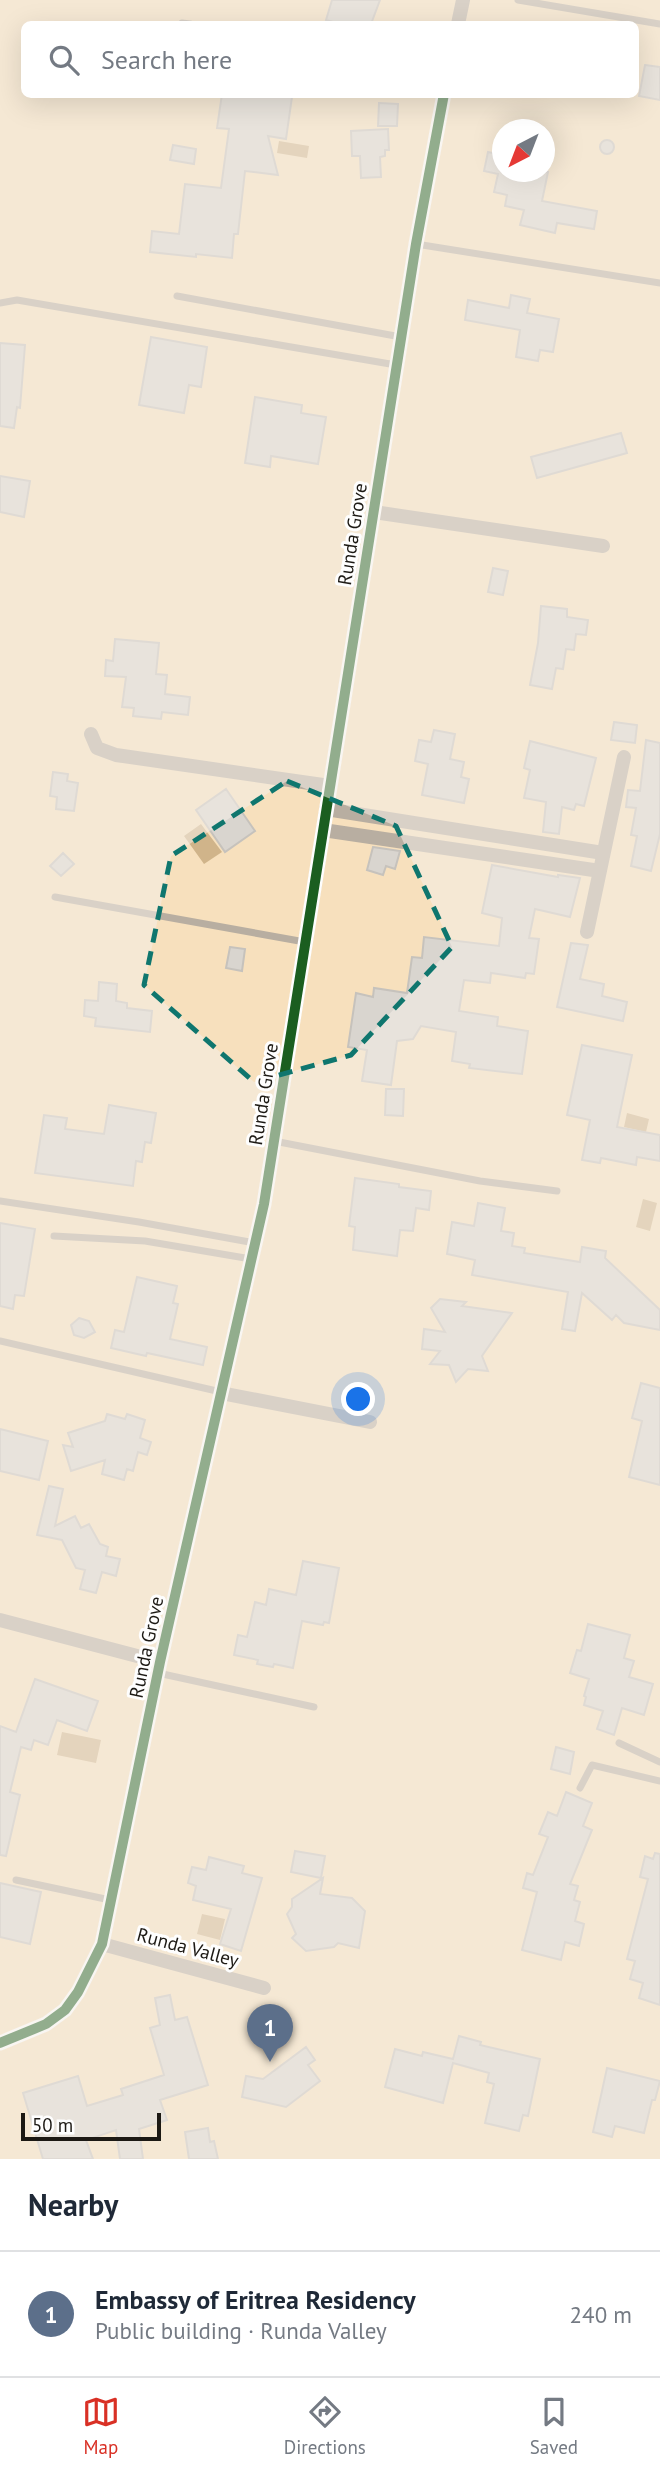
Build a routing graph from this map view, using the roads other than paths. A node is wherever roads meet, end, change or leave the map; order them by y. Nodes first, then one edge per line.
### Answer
1 (463, 0) edge
2 (518, 0) edge
3 (459, 21) edge
4 (660, 24) edge
5 (443, 98) edge
6 (416, 244) junction
7 (660, 283) edge
8 (177, 296) dead end
9 (0, 303) edge
10 (401, 337) junction
11 (397, 365) junction
12 (373, 512) junction
13 (603, 546) dead end
14 (91, 734) dead end
15 (624, 757) dead end
16 (330, 786) junction
17 (326, 809) junction
18 (323, 830) junction
19 (603, 853) junction
20 (600, 872) junction
21 (55, 897) dead end
22 (587, 932) dead end
23 (305, 942) junction
24 (274, 1141) junction
25 (557, 1191) dead end
26 (0, 1201) edge
27 (54, 1236) dead end
28 (255, 1243) junction
29 (251, 1259) junction
30 (0, 1341) edge
31 (221, 1392) junction
32 (370, 1422) dead end
33 (0, 1620) edge
34 (159, 1667) junction
35 (314, 1707) dead end
36 (619, 1743) dead end
37 (660, 1762) edge
38 (660, 1782) edge
39 (580, 1788) dead end
40 (16, 1880) dead end
41 (111, 1900) junction
42 (102, 1944) junction
43 (264, 1988) dead end
44 (0, 2043) edge

1 - 3 street
2 - 4 lane
5 - 6 street, Runda Grove
6 - 7 lane
6 - 10 street, Runda Grove
8 - 10 lane
9 - 11 lane
10 - 11 street, Runda Grove
11 - 12 street, Runda Grove
12 - 13 street
12 - 16 street, Runda Grove
14 - 16 street
15 - 19 street
16 - 17 street, Runda Grove
17 - 18 street, Runda Grove
17 - 19 street
18 - 20 street
18 - 23 street, Runda Grove
19 - 20 street
20 - 22 street
21 - 23 lane
23 - 24 street, Runda Grove
24 - 25 lane
24 - 28 street, Runda Grove
26 - 28 lane
27 - 29 lane
28 - 29 street, Runda Grove
29 - 31 street, Runda Grove
30 - 31 lane
31 - 32 street
31 - 34 street, Runda Grove
33 - 34 street
34 - 35 lane
34 - 41 street, Runda Grove
36 - 37 lane
38 - 39 lane
40 - 41 lane
41 - 42 street, Runda Grove
42 - 43 street, Runda Valley
42 - 44 street, Runda Grove

